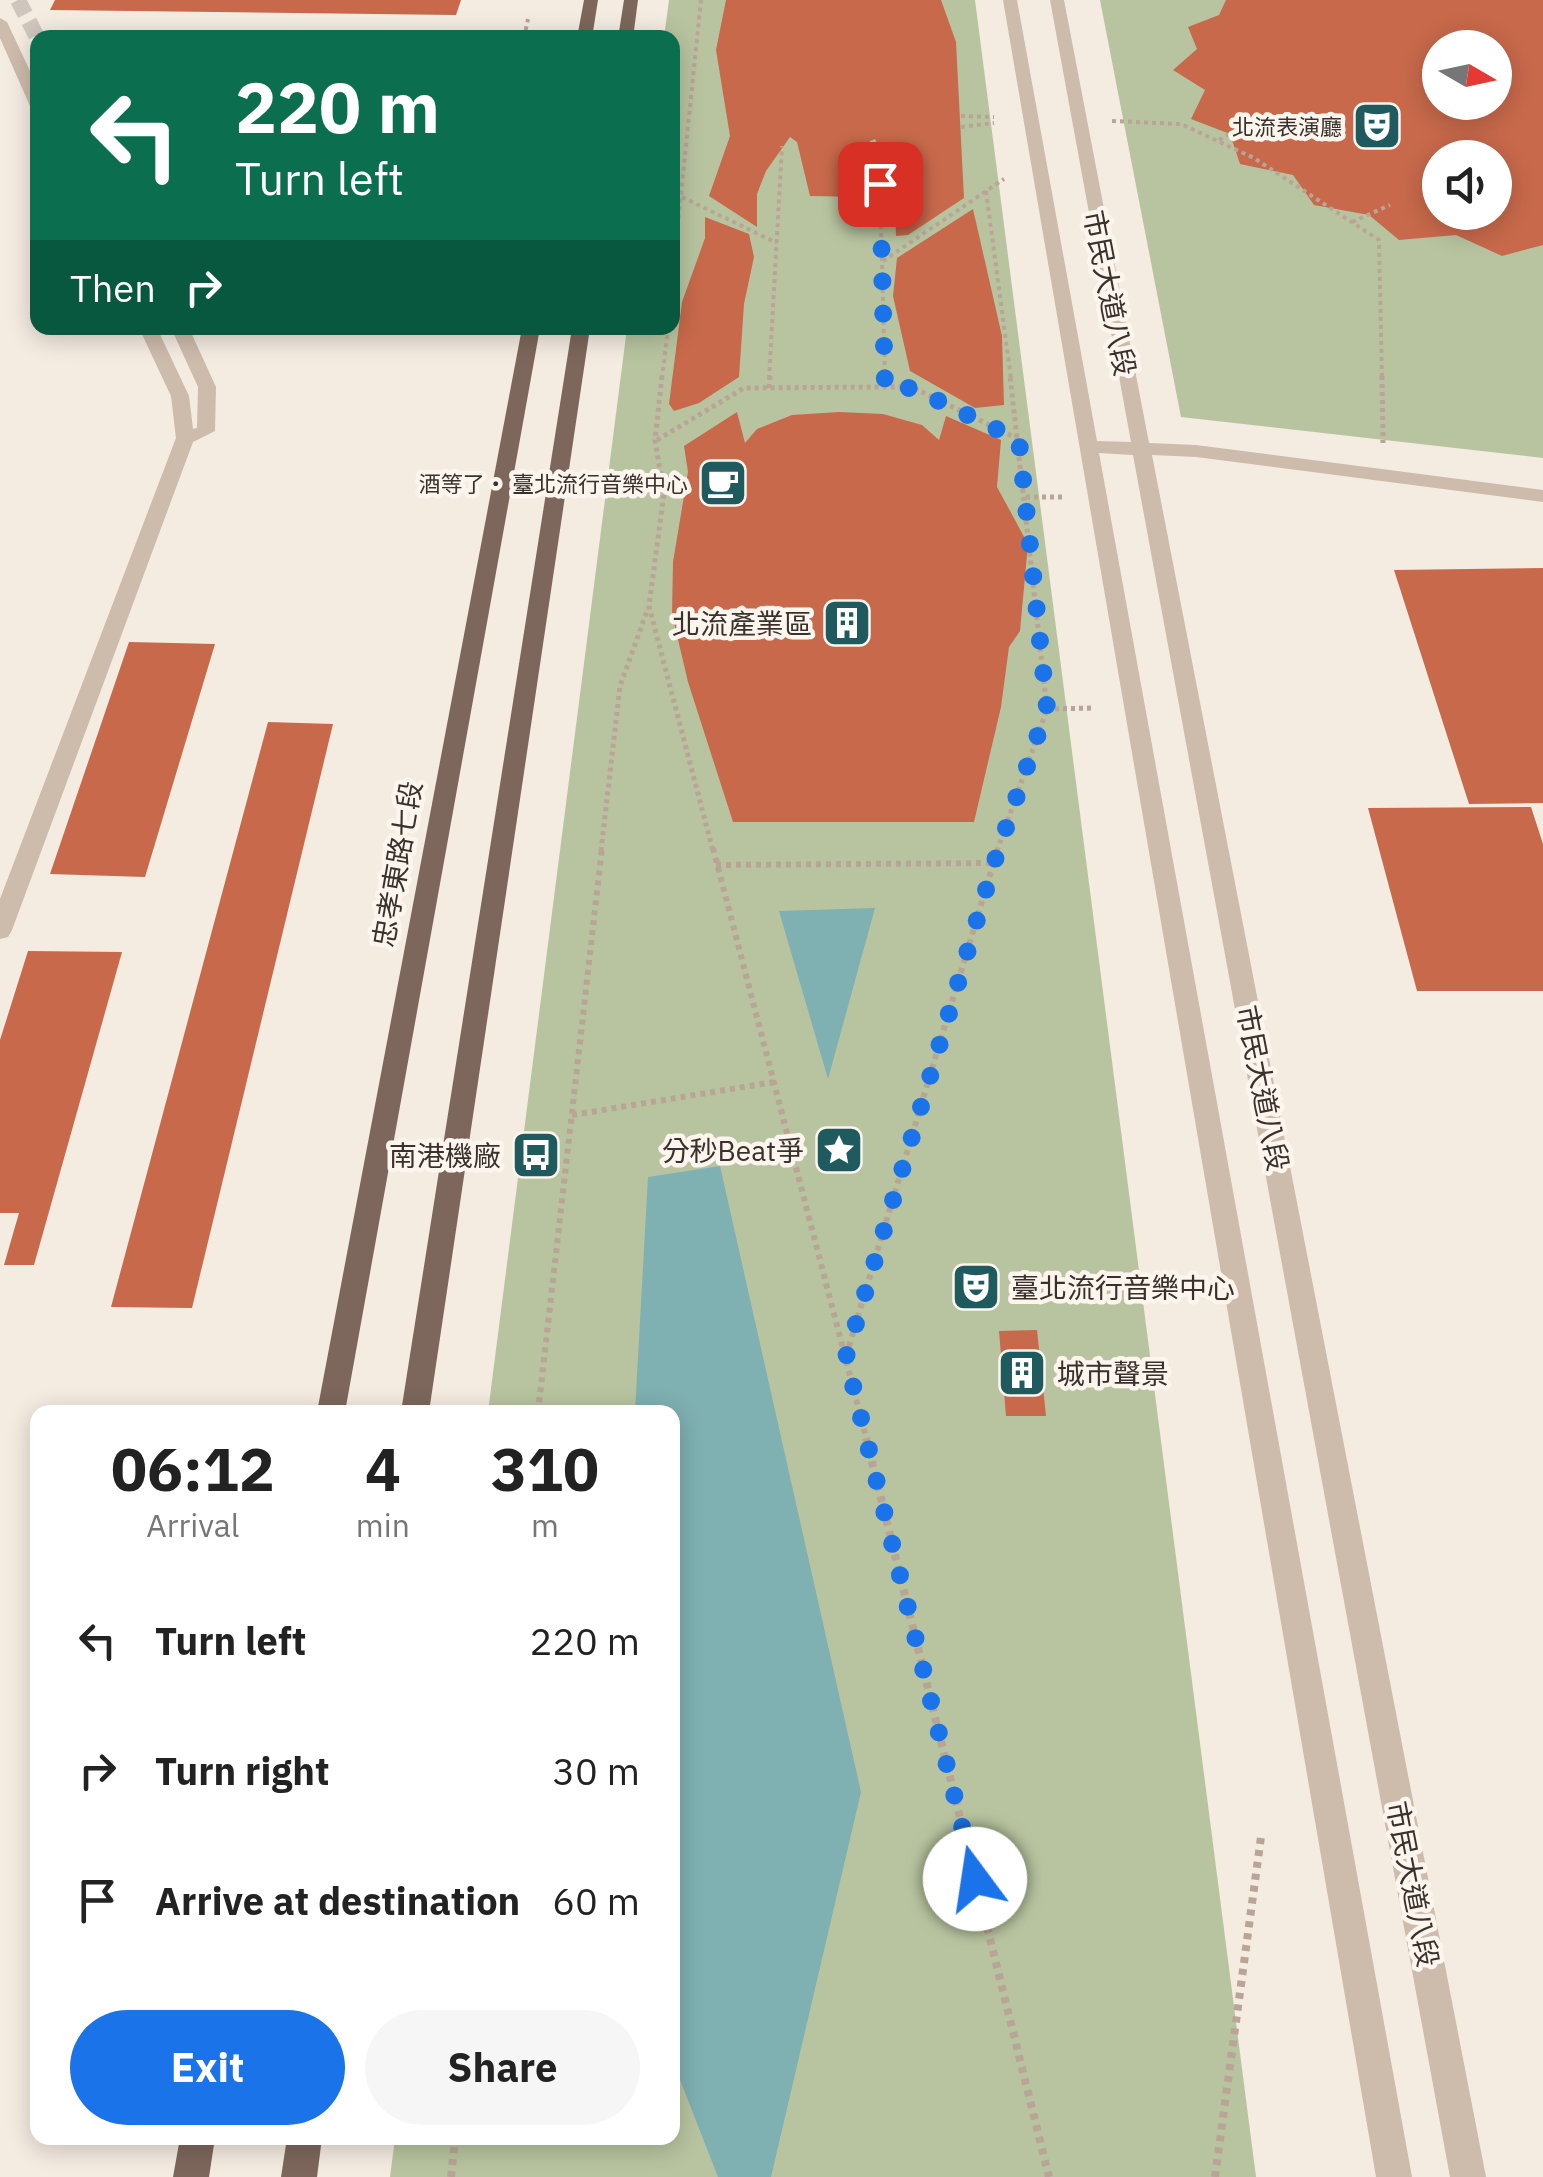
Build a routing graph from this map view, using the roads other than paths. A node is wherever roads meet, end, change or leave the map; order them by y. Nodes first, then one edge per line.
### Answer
1 (591, 0) edge
2 (631, 0) edge
3 (1010, 0) edge
4 (1057, 0) edge
5 (0, 22) edge
6 (585, 30) edge
7 (626, 30) edge
8 (30, 88) edge
9 (151, 335) edge
10 (183, 335) edge
11 (530, 335) edge
12 (580, 335) edge
13 (186, 438) junction
14 (1089, 447) junction
15 (1141, 447) junction
16 (1543, 496) edge
17 (0, 930) edge
18 (332, 1405) edge
19 (416, 1405) edge
20 (197, 2145) edge
21 (304, 2145) edge
22 (190, 2177) edge
23 (299, 2177) edge
24 (1394, 2177) edge
25 (1468, 2177) edge

1 - 6 main road
2 - 7 main road
3 - 14 street, 市民大道八段
4 - 15 street, 市民大道八段
5 - 8 street
9 - 13 street
10 - 13 street
11 - 18 main road, 忠孝東路七段
12 - 19 main road
13 - 17 street
14 - 15 street
14 - 24 street, 市民大道八段
15 - 16 street
15 - 25 street, 市民大道八段
20 - 22 main road
21 - 23 main road

